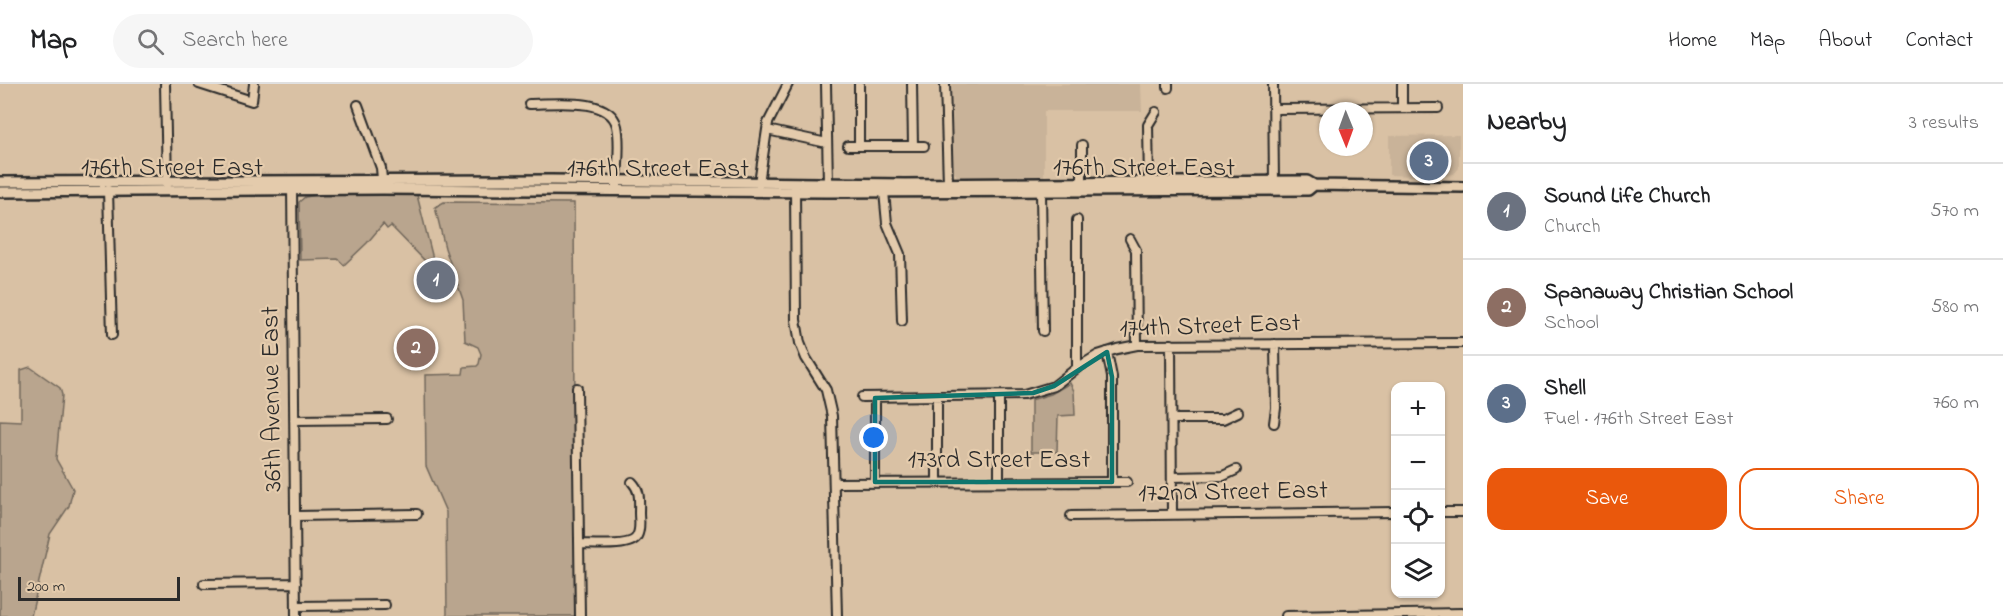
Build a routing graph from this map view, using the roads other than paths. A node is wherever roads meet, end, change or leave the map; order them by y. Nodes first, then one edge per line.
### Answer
1 (165, 84) edge
2 (199, 84) edge
3 (254, 84) edge
4 (788, 84) edge
5 (826, 84) edge
6 (859, 84) edge
7 (912, 84) edge
8 (945, 84) edge
9 (1273, 84) edge
10 (1402, 84) edge
11 (529, 104) dead end
12 (358, 105) dead end
13 (1402, 108) junction
14 (1438, 108) dead end
15 (1273, 109) junction
16 (1373, 109) edge
17 (1319, 110) edge
18 (1156, 112) dead end
19 (767, 129) junction
20 (827, 143) junction
21 (1082, 145) dead end
22 (848, 146) dead end
23 (860, 146) junction
24 (913, 146) junction
25 (924, 146) dead end
26 (382, 179) junction
27 (0, 182) edge
28 (1274, 182) junction
29 (759, 183) junction
30 (828, 183) junction
31 (948, 183) junction
32 (1082, 183) junction
33 (1153, 183) junction
34 (167, 185) junction
35 (292, 185) junction
36 (1314, 185) junction
37 (617, 186) junction
38 (1463, 187) edge
39 (795, 188) junction
40 (108, 190) junction
41 (1114, 190) junction
42 (1041, 191) junction
43 (0, 192) edge
44 (884, 192) junction
45 (911, 192) junction
46 (1077, 220) dead end
47 (1130, 239) dead end
48 (902, 321) dead end
49 (1043, 331) dead end
50 (112, 335) dead end
51 (1463, 343) edge
52 (1171, 344) junction
53 (1275, 344) junction
54 (1137, 345) junction
55 (1107, 352) junction
56 (1077, 368) junction
57 (578, 388) dead end
58 (999, 396) junction
59 (862, 397) dead end
60 (937, 397) junction
61 (875, 398) junction
62 (1238, 412) dead end
63 (387, 419) dead end
64 (1172, 419) junction
65 (294, 420) junction
66 (1274, 423) dead end
67 (1236, 470) dead end
68 (1172, 477) junction
69 (632, 482) dead end
70 (875, 482) junction
71 (937, 482) junction
72 (999, 482) junction
73 (1112, 482) junction
74 (1127, 482) dead end
75 (835, 483) junction
76 (1391, 512) edge
77 (1445, 512) edge
78 (1463, 512) edge
79 (417, 514) dead end
80 (1172, 514) junction
81 (296, 516) junction
82 (1071, 516) dead end
83 (579, 544) junction
84 (296, 583) junction
85 (204, 584) dead end
86 (385, 605) dead end
87 (296, 606) junction
88 (1463, 613) edge
89 (297, 616) edge
90 (580, 616) edge
91 (837, 616) edge
92 (1286, 616) edge

1 - 34 street
2 - 3 street
4 - 19 street
5 - 20 street
6 - 23 street
7 - 24 street
8 - 31 street
9 - 15 street
10 - 13 street
11 - 37 street
12 - 26 street
13 - 14 street
13 - 16 street
15 - 17 street
15 - 28 street
18 - 33 street
19 - 20 street
19 - 29 street
20 - 30 street
21 - 32 street
22 - 23 street
23 - 24 street
24 - 25 street
26 - 35 main road, 176th Street East
26 - 37 main road, 176th Street East
27 - 34 main road, 176th Street East
28 - 33 main road, 176th Street East
28 - 36 main road, 176th Street East
29 - 37 main road, 176th Street East
29 - 39 main road, 176th Street East
30 - 31 main road, 176th Street East
30 - 39 main road, 176th Street East
31 - 32 main road, 176th Street East
31 - 45 main road
32 - 33 main road, 176th Street East
33 - 41 main road
34 - 35 main road, 176th Street East
34 - 40 main road, 176th Street East
35 - 37 main road, 176th Street East
35 - 65 street, 36th Avenue East
36 - 38 main road, 176th Street East
36 - 41 main road, 176th Street East
37 - 39 main road, 176th Street East
39 - 44 main road, 176th Street East
39 - 75 street
40 - 43 main road, 176th Street East
40 - 50 street
41 - 42 main road, 176th Street East
42 - 45 main road, 176th Street East
42 - 49 street
44 - 45 main road, 176th Street East
44 - 48 street
46 - 56 street
47 - 54 street
51 - 53 street, 174th Street East
52 - 53 street, 174th Street East
52 - 54 street, 174th Street East
52 - 64 street
53 - 66 street
54 - 55 street, 174th Street East
55 - 56 street, 174th Street East
55 - 73 street
56 - 58 street, 174th Street East
57 - 83 street
58 - 60 street, 174th Street East
58 - 72 street
59 - 61 street, 174th Street East
60 - 61 street, 174th Street East
60 - 71 street
61 - 70 street
62 - 64 street
63 - 65 street
64 - 68 street
65 - 81 street, 36th Avenue East
67 - 68 street
68 - 80 street
69 - 83 street
70 - 71 street, 173rd Street East
70 - 75 street, 173rd Street East
71 - 72 street, 173rd Street East
72 - 73 street, 173rd Street East
73 - 74 street, 173rd Street East
75 - 91 street
76 - 80 street, 172nd Street East
77 - 78 street
79 - 81 street
80 - 82 street, 172nd Street East
81 - 84 street, 36th Avenue East
83 - 90 street
84 - 85 street
84 - 87 street, 36th Avenue East
86 - 87 street
87 - 89 street, 36th Avenue East
88 - 92 street

